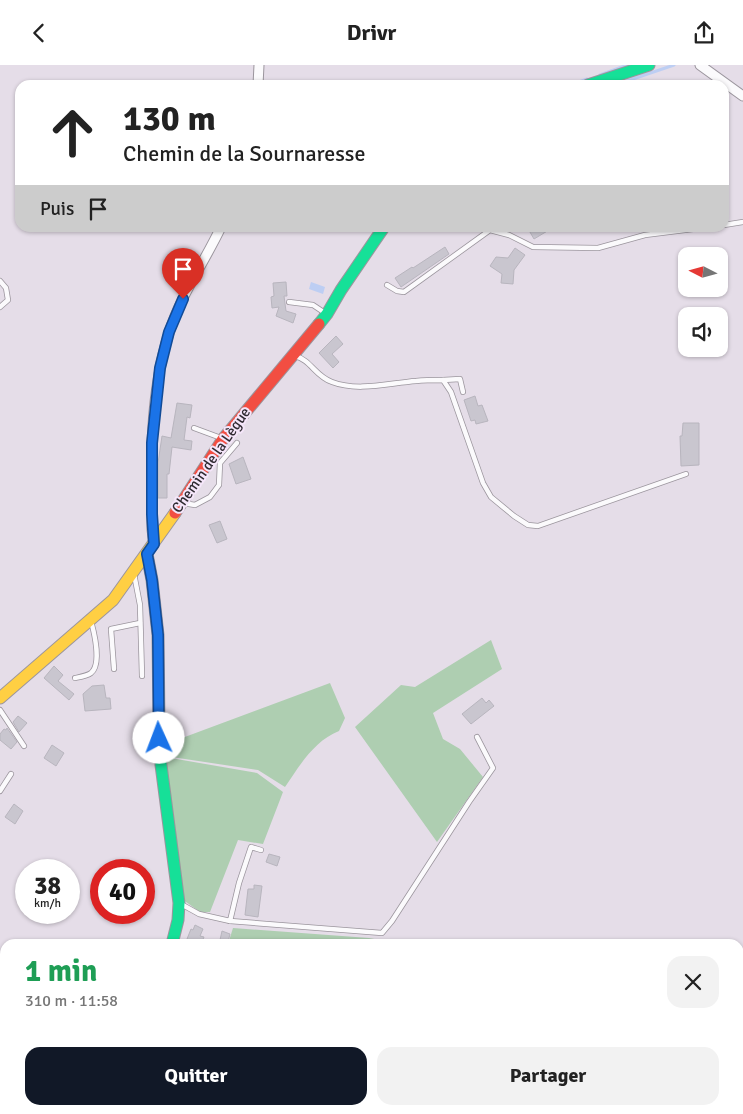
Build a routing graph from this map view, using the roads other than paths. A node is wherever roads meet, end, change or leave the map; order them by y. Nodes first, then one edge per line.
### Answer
1 (259, 65) edge
2 (649, 65) edge
3 (700, 65) edge
4 (258, 80) edge
5 (603, 80) edge
6 (722, 80) edge
7 (729, 85) edge
8 (743, 95) edge
9 (743, 222) edge
10 (729, 224) edge
11 (218, 232) edge
12 (381, 232) edge
13 (487, 232) edge
14 (498, 232) edge
15 (669, 232) edge
16 (0, 281) edge
17 (387, 285) dead end
18 (289, 302) dead end
19 (0, 307) edge
20 (327, 314) junction
21 (292, 355) junction
22 (443, 380) junction
23 (463, 392) dead end
24 (194, 428) dead end
25 (223, 439) junction
26 (238, 443) dead end
27 (686, 475) dead end
28 (182, 503) junction
29 (150, 549) junction
30 (134, 573) junction
31 (90, 619) junction
32 (140, 623) junction
33 (114, 669) dead end
34 (142, 676) dead end
35 (75, 678) dead end
36 (0, 699) edge
37 (0, 710) edge
38 (477, 737) dead end
39 (24, 746) dead end
40 (11, 774) dead end
41 (0, 791) edge
42 (261, 850) dead end
43 (179, 903) junction
44 (230, 921) junction
45 (173, 939) edge

1 - 4 street
2 - 5 street
3 - 6 street
7 - 8 street
9 - 10 lane
11 - 29 street
12 - 20 street, Chemin de la Lègue
13 - 17 lane
14 - 15 lane
16 - 19 lane
18 - 20 lane
20 - 21 street, Chemin de la Lègue
21 - 22 lane
21 - 25 street, Chemin de la Lègue
22 - 23 lane
22 - 27 lane
24 - 25 lane
25 - 28 street, Chemin de la Lègue
26 - 28 lane
28 - 29 street, Chemin de la Lègue
29 - 30 street, Chemin de la Lègue
29 - 43 street
30 - 31 street, Chemin de la Lègue
30 - 32 lane
31 - 35 lane
31 - 36 street, Chemin de la Lègue
32 - 33 lane
32 - 34 lane
37 - 39 lane
38 - 44 lane
40 - 41 lane
42 - 44 lane
43 - 44 lane
43 - 45 street

